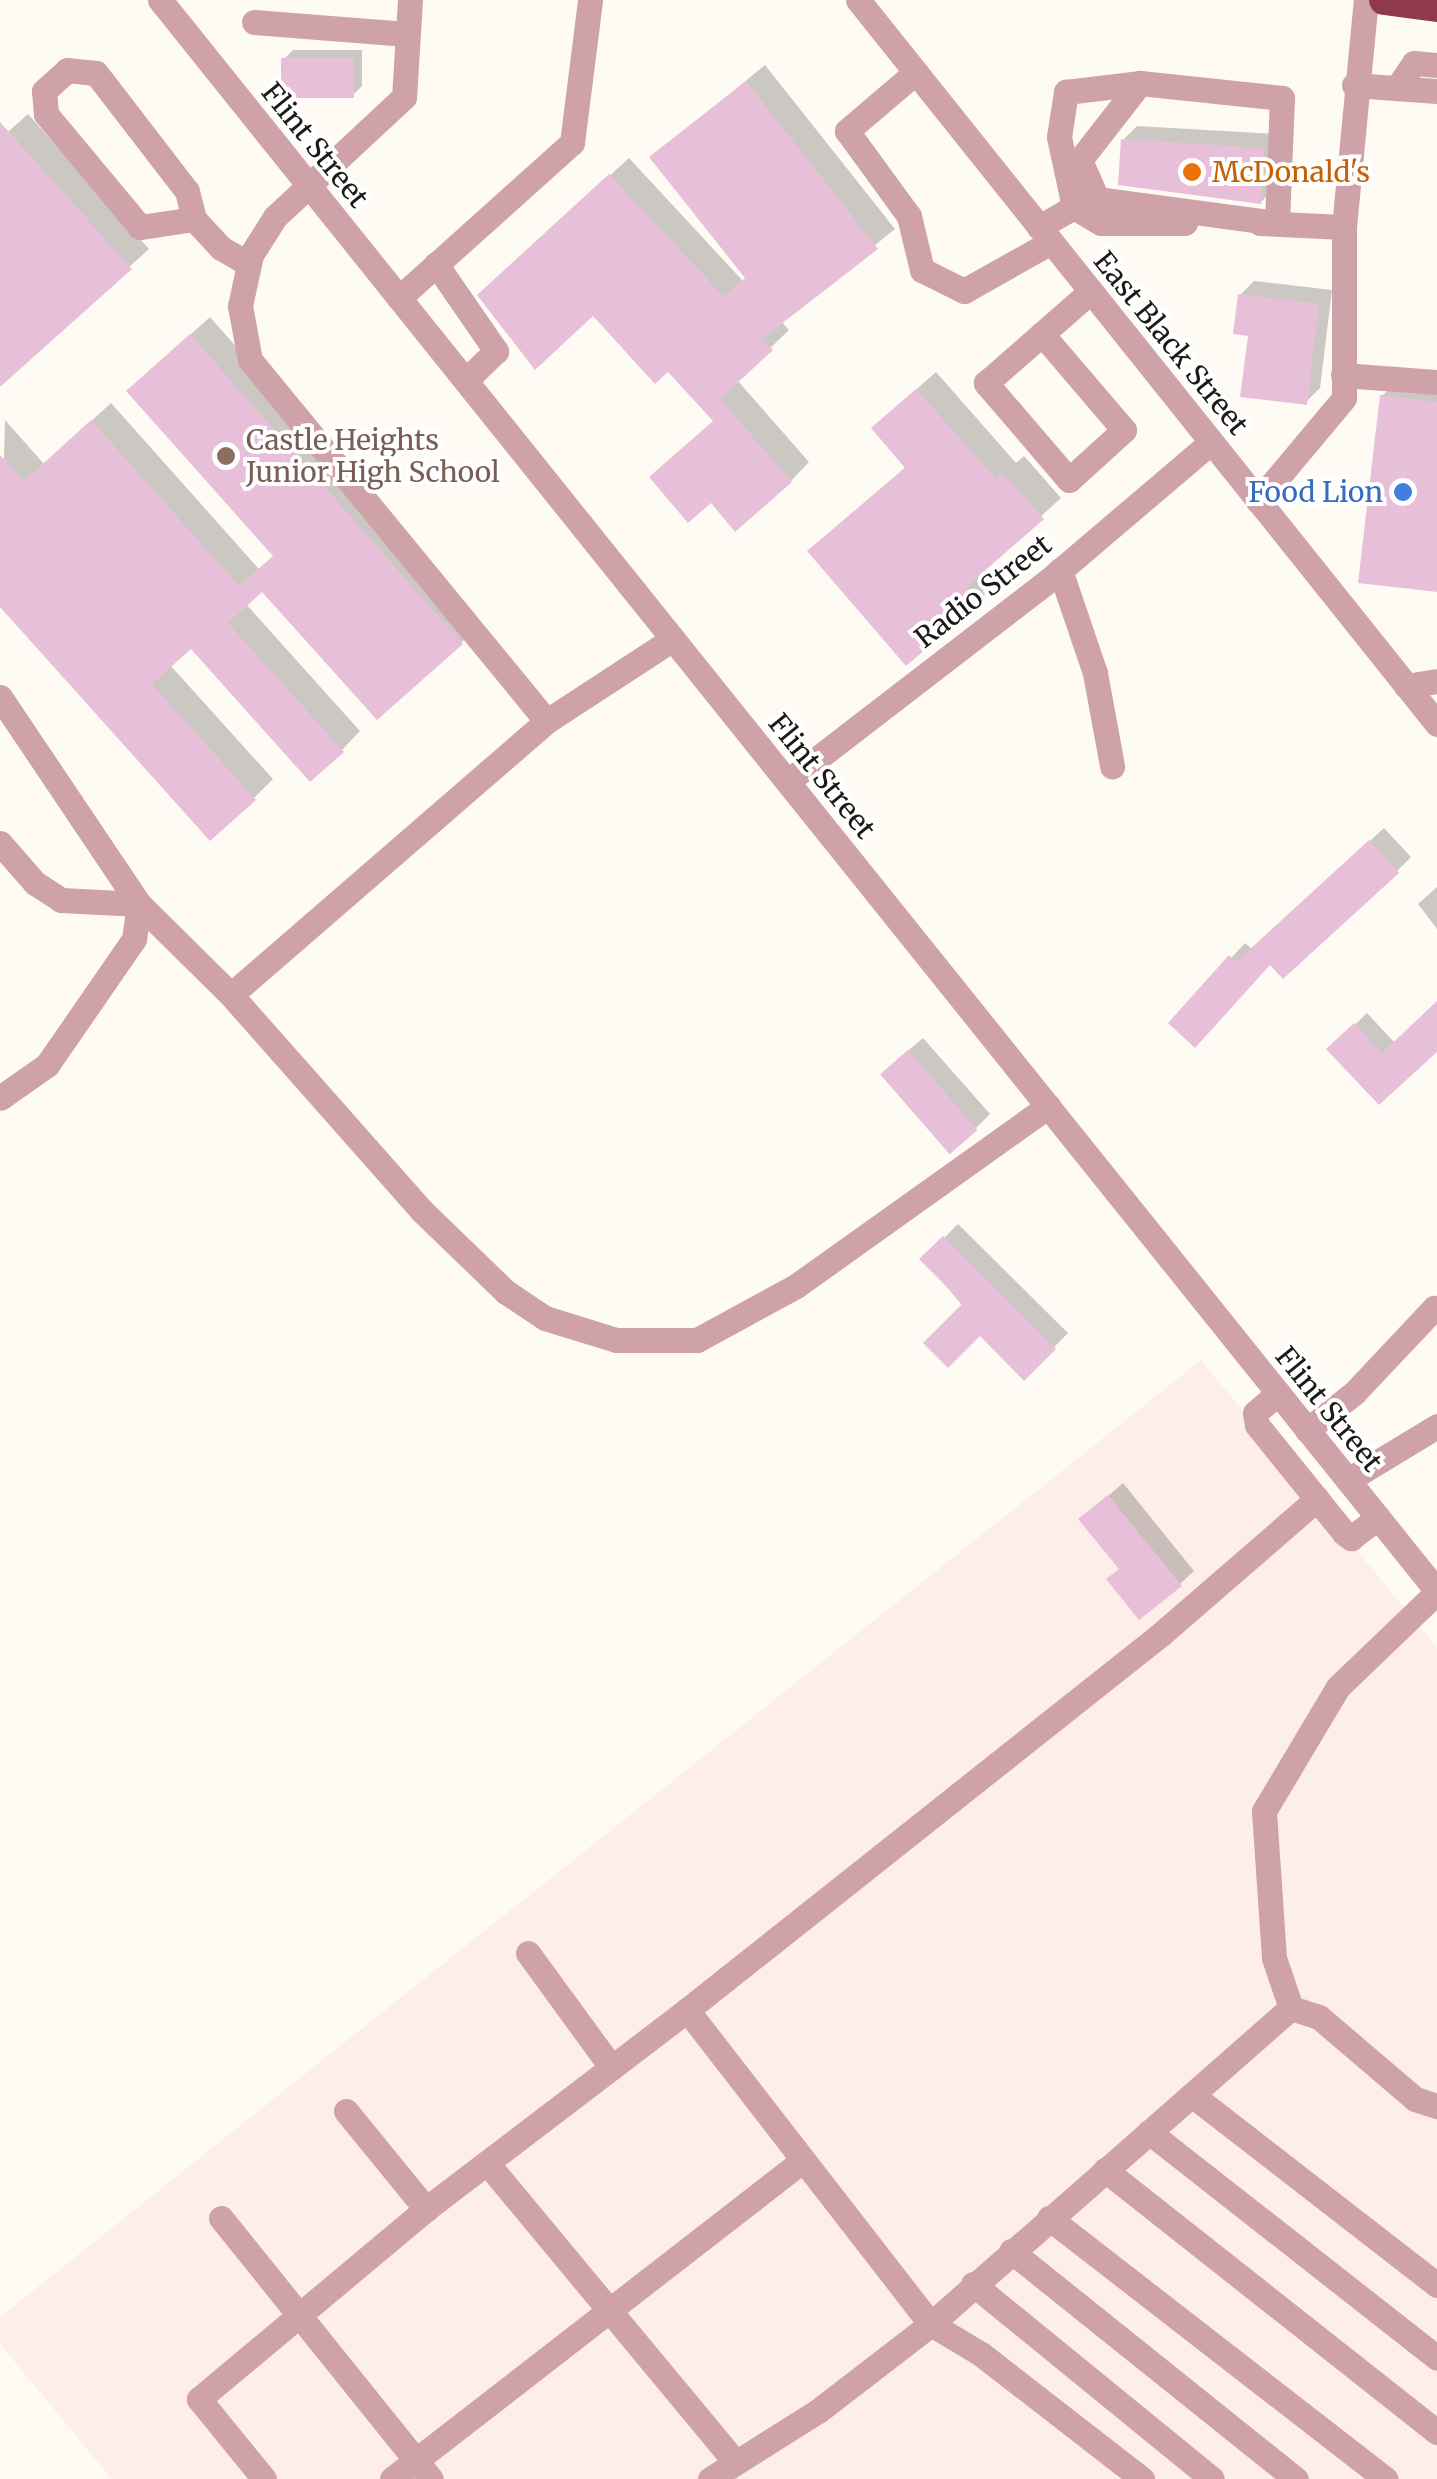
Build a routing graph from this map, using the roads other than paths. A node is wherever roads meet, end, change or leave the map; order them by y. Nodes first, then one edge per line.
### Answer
1 (160, 0) edge
2 (410, 0) edge
3 (590, 0) edge
4 (858, 0) edge
5 (1366, 0) edge
6 (1384, 0) edge
7 (1437, 7) edge
8 (254, 22) dead end
9 (408, 34) junction
10 (1437, 65) edge
11 (916, 72) junction
12 (1140, 83) junction
13 (1354, 85) junction
14 (1397, 88) junction
15 (1437, 91) edge
16 (308, 184) junction
17 (1074, 207) junction
18 (194, 219) junction
19 (1276, 223) junction
20 (1344, 227) junction
21 (1046, 234) junction
22 (249, 264) junction
23 (436, 264) junction
24 (1091, 291) junction
25 (399, 298) junction
26 (1042, 334) junction
27 (1343, 375) junction
28 (466, 380) junction
29 (1437, 382) edge
30 (1211, 442) junction
31 (1258, 501) junction
32 (1060, 570) junction
33 (673, 638) junction
34 (1437, 681) edge
35 (1406, 686) junction
36 (0, 697) edge
37 (547, 722) junction
38 (1437, 724) edge
39 (1112, 766) dead end
40 (788, 781) junction
41 (0, 843) edge
42 (138, 904) junction
43 (231, 995) junction
44 (0, 1098) edge
45 (1048, 1106) junction
46 (1434, 1308) dead end
47 (1278, 1393) junction
48 (1437, 1426) edge
49 (1314, 1438) junction
50 (1293, 1467) junction
51 (1348, 1480) junction
52 (1317, 1499) junction
53 (1378, 1518) junction
54 (1437, 1592) edge
55 (528, 1953) dead end
56 (1291, 2008) junction
57 (687, 2010) junction
58 (612, 2068) junction
59 (1192, 2095) junction
60 (1437, 2106) edge
61 (346, 2111) dead end
62 (1148, 2132) junction
63 (802, 2162) junction
64 (487, 2163) junction
65 (1105, 2170) junction
66 (426, 2209) junction
67 (221, 2218) dead end
68 (1050, 2218) junction
69 (1011, 2251) junction
70 (973, 2284) junction
71 (1437, 2285) edge
72 (613, 2314) junction
73 (296, 2317) junction
74 (931, 2324) junction
75 (1437, 2358) edge
76 (1437, 2432) edge
77 (734, 2461) junction
78 (423, 2470) edge
79 (264, 2479) edge
80 (392, 2479) edge
81 (710, 2479) edge
82 (1142, 2479) edge
83 (1212, 2479) edge
84 (1296, 2479) edge
85 (1386, 2479) edge

1 - 16 street, Flint Street
2 - 9 street
3 - 23 street
4 - 11 street, East Black Street
5 - 13 street
6 - 7 highway
8 - 9 street
9 - 16 street
10 - 14 street
11 - 21 street, East Black Street
11 - 21 street
12 - 17 street
12 - 19 street
12 - 19 street
13 - 14 street
13 - 20 street
14 - 15 street
16 - 22 street
16 - 25 street, Flint Street
17 - 19 street
17 - 21 street
18 - 18 street
18 - 22 street
19 - 20 street
20 - 27 street
21 - 24 street, East Black Street
22 - 37 street
23 - 25 street
23 - 28 street
24 - 26 street
24 - 30 street, East Black Street
25 - 28 street, Flint Street
26 - 26 street
27 - 29 street
27 - 31 street
28 - 33 street, Flint Street
30 - 31 street, East Black Street
30 - 32 street, Radio Street
31 - 35 street, East Black Street
32 - 39 street
32 - 40 street, Radio Street
33 - 37 street
33 - 40 street, Flint Street
34 - 35 street
35 - 38 street, East Black Street
36 - 42 street
37 - 43 street
40 - 45 street, Flint Street
41 - 42 street
42 - 43 street
42 - 44 street
43 - 45 street
45 - 47 street, Flint Street
46 - 49 street
47 - 49 street, Flint Street
47 - 50 street
48 - 51 street
49 - 50 street
49 - 51 street, Flint Street
50 - 52 street
51 - 53 street, Flint Street
52 - 53 street
52 - 57 street
53 - 54 street, Flint Street
54 - 56 street
55 - 58 street
56 - 59 street
56 - 60 street
57 - 58 street
57 - 63 street
58 - 64 street
59 - 62 street
59 - 71 street
61 - 66 street
62 - 65 street
62 - 75 street
63 - 72 street
63 - 74 street
64 - 66 street
64 - 72 street
65 - 68 street
65 - 76 street
66 - 73 street
67 - 73 street
68 - 69 street
68 - 85 street
69 - 70 street
69 - 84 street
70 - 74 street
70 - 83 street
72 - 77 street
72 - 78 street
73 - 78 street
73 - 79 street
74 - 77 street
74 - 82 street
77 - 81 street
78 - 80 street

